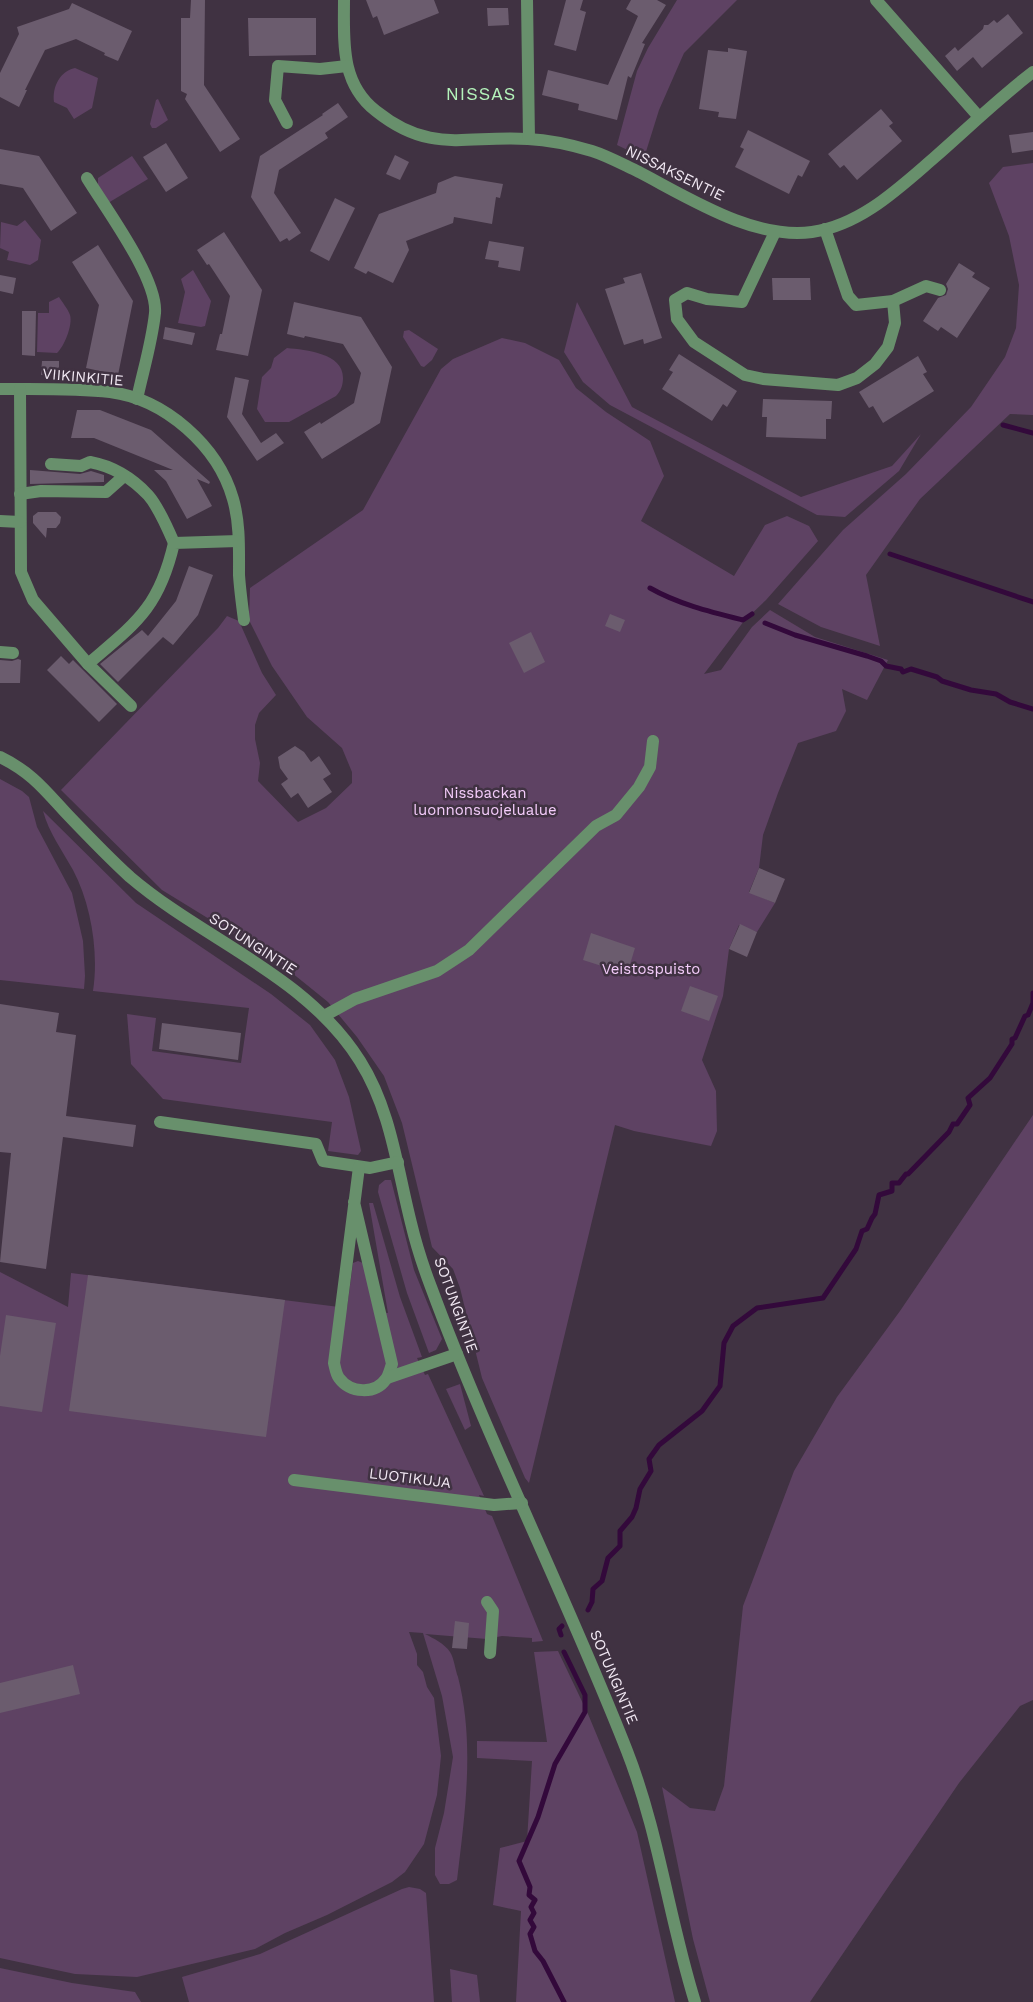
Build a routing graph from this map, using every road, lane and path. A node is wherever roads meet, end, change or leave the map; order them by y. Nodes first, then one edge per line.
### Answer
1 (344, 0) edge
2 (527, 0) edge
3 (876, 0) edge
4 (347, 66) junction
5 (1033, 72) edge
6 (979, 117) junction
7 (287, 123) dead end
8 (530, 138) junction
9 (87, 178) dead end
10 (825, 229) junction
11 (775, 232) junction
12 (940, 290) dead end
13 (893, 301) junction
14 (0, 389) edge
15 (20, 389) junction
16 (137, 400) junction
17 (51, 464) dead end
18 (124, 476) junction
19 (20, 494) junction
20 (0, 521) edge
21 (20, 522) junction
22 (238, 541) junction
23 (174, 543) junction
24 (244, 620) dead end
25 (88, 664) junction
26 (131, 706) dead end
27 (653, 741) dead end
28 (0, 757) edge
29 (324, 1016) junction
30 (160, 1122) dead end
31 (398, 1162) junction
32 (359, 1167) junction
33 (354, 1202) junction
34 (457, 1354) junction
35 (387, 1378) junction
36 (294, 1480) dead end
37 (522, 1504) junction
38 (487, 1602) dead end
39 (490, 1653) dead end
40 (695, 2002) edge

1 - 4 street, NISSAKSENTIE
2 - 8 street
3 - 6 street
4 - 7 street
4 - 8 street, NISSAKSENTIE
5 - 6 street, NISSAKSENTIE
6 - 10 street, NISSAKSENTIE
8 - 11 street, NISSAKSENTIE
9 - 16 street
10 - 11 street, NISSAKSENTIE
10 - 13 street
11 - 13 street
12 - 13 street
14 - 15 street, VIIKINKITIE
15 - 16 street, VIIKINKITIE
15 - 19 street
16 - 22 street, VIIKINKITIE
17 - 18 street
18 - 19 street
18 - 23 street
19 - 21 street
20 - 21 street
21 - 25 street
22 - 23 street
22 - 24 street, VIIKINKITIE
23 - 25 street
25 - 26 street
27 - 29 street
28 - 29 street, SOTUNGINTIE
29 - 31 street, SOTUNGINTIE
30 - 32 street
31 - 32 street
31 - 34 street, SOTUNGINTIE
32 - 33 street
33 - 35 street
33 - 35 street
34 - 35 street
34 - 37 street, SOTUNGINTIE
36 - 37 street, LUOTIKUJA
37 - 40 street, SOTUNGINTIE
38 - 39 street

